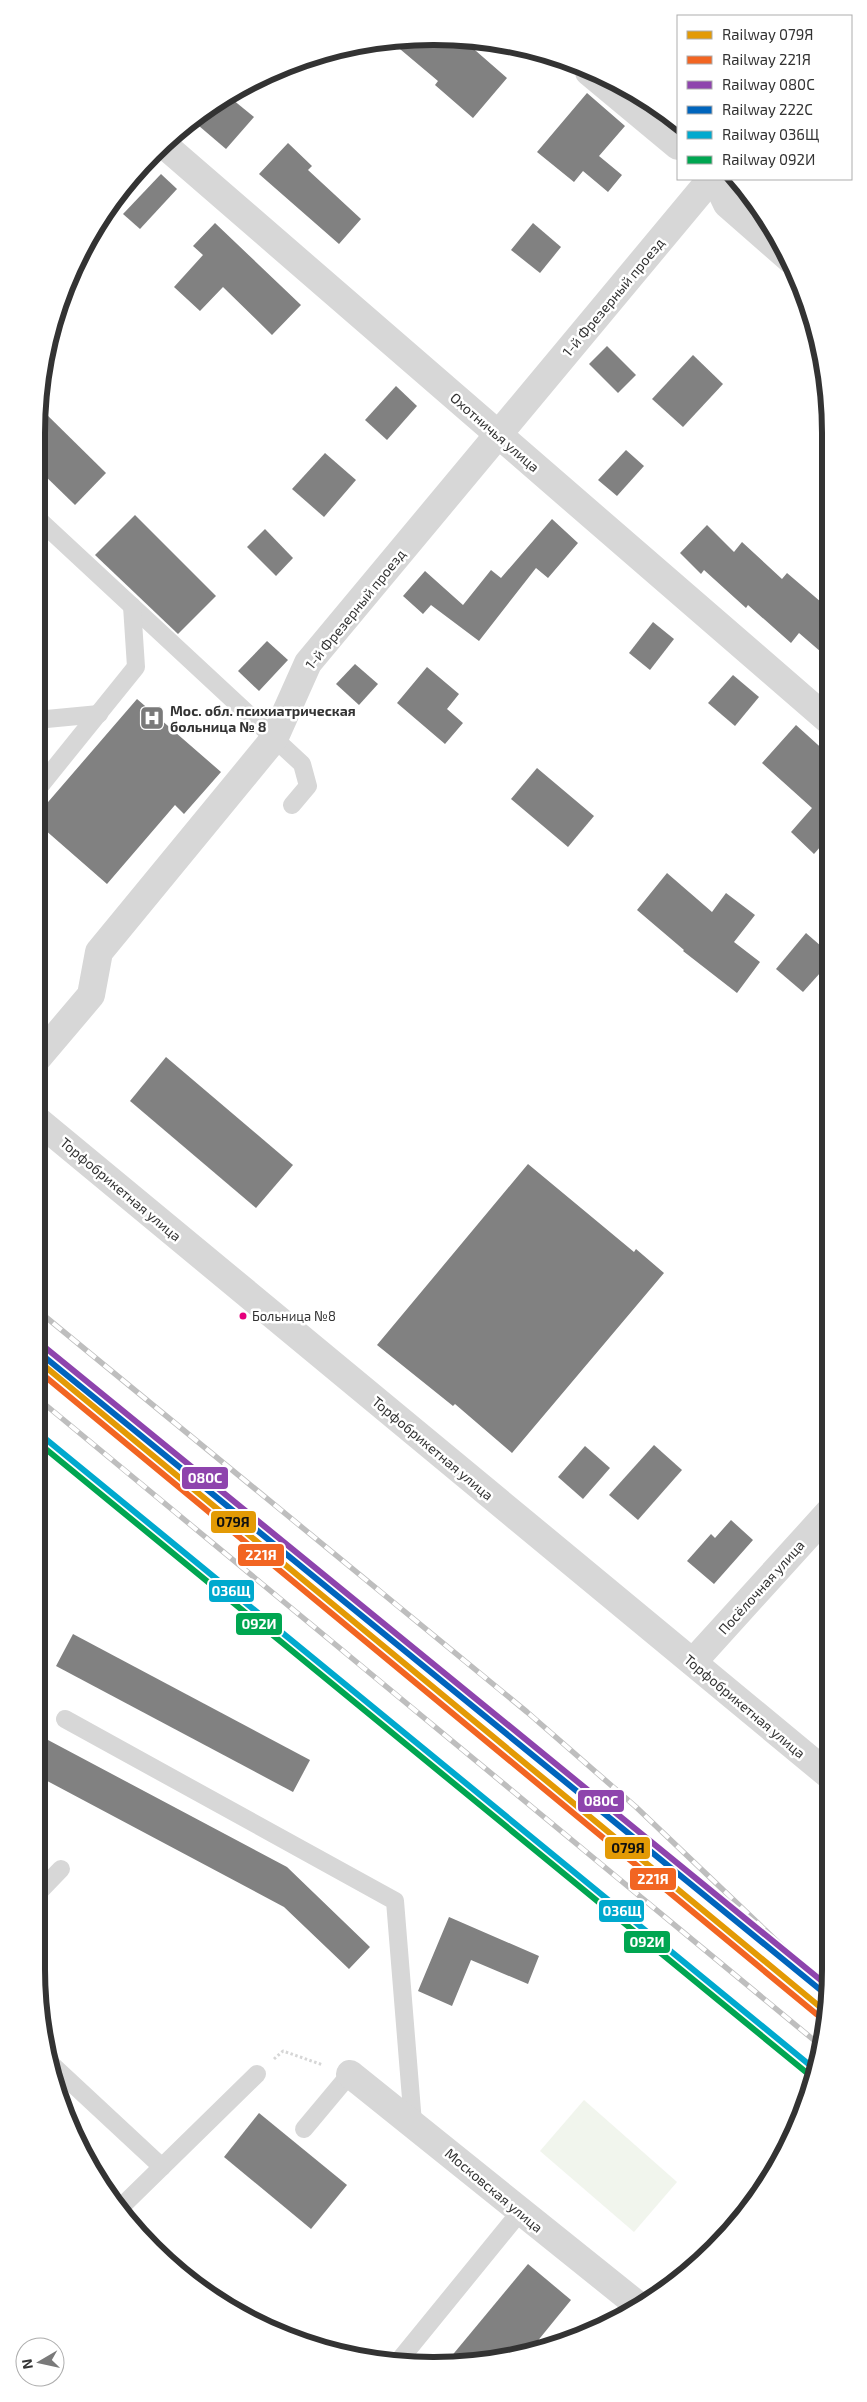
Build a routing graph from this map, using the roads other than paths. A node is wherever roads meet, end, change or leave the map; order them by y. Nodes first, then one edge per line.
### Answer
1 (604, 85) edge
2 (677, 145) edge
3 (169, 149) edge
4 (710, 180) edge
5 (715, 180) edge
6 (773, 244) edge
7 (499, 436) junction
8 (45, 525) edge
9 (132, 606) junction
10 (99, 714) junction
11 (822, 715) edge
12 (45, 719) edge
13 (274, 739) junction
14 (45, 780) edge
15 (292, 805) dead end
16 (45, 1049) edge
17 (45, 1126) edge
18 (822, 1520) edge
19 (693, 1662) junction
20 (65, 1719) dead end
21 (822, 1769) edge
22 (61, 1870) dead end
23 (45, 1886) edge
24 (59, 2071) edge
25 (258, 2074) road end
26 (350, 2074) joint
27 (414, 2123) junction
28 (304, 2129) dead end
29 (162, 2168) junction
30 (124, 2203) edge
31 (520, 2212) junction
32 (633, 2302) edge
33 (403, 2356) edge

1 - 2 street
3 - 7 street, Охотничья улица
4 - 7 street, 1-й Фрезерный проезд
5 - 6 street
7 - 11 street, Охотничья улица
7 - 13 street, 1-й Фрезерный проезд
8 - 9 lane
9 - 10 lane
9 - 13 lane
10 - 12 lane
10 - 14 lane
13 - 15 lane
13 - 16 street, 1-й Фрезерный проезд
17 - 19 street, Торфобрикетная улица
18 - 19 street, Посёлочная улица
19 - 21 street, Торфобрикетная улица
20 - 27 lane
22 - 23 lane
24 - 29 lane
25 - 29 lane
26 - 27 street, Московская улица
26 - 28 lane
27 - 31 street, Московская улица
29 - 30 lane
31 - 32 street, Московская улица
31 - 33 lane

